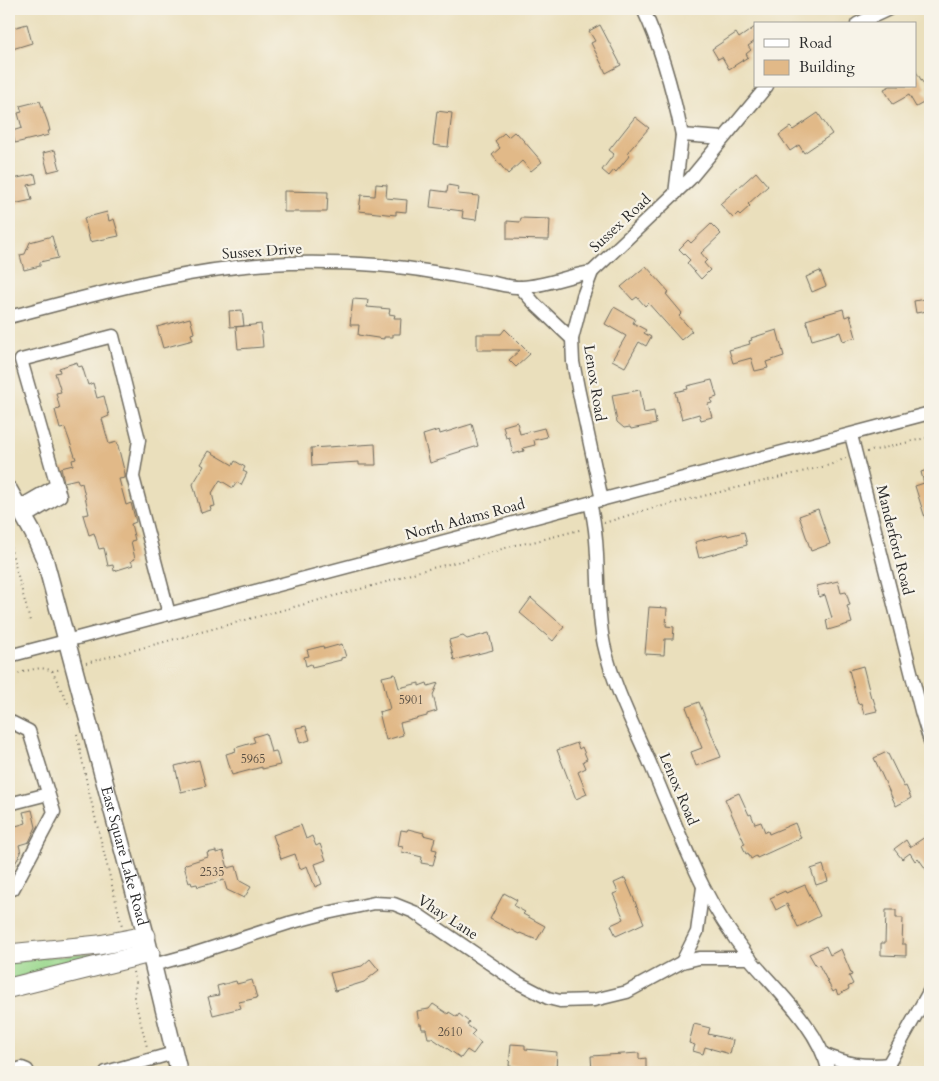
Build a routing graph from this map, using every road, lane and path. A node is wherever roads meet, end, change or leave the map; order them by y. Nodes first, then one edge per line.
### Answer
1 (643, 9) edge
2 (885, 9) edge
3 (861, 22) edge
4 (765, 88) edge
5 (682, 135) junction
6 (724, 138) junction
7 (675, 194) junction
8 (592, 272) junction
9 (520, 287) junction
10 (9, 317) edge
11 (572, 339) junction
12 (930, 413) edge
13 (851, 435) junction
14 (930, 437) edge
15 (864, 453) dead end
16 (846, 458) dead end
17 (9, 490) edge
18 (596, 502) junction
19 (22, 512) junction
20 (604, 523) dead end
21 (587, 528) dead end
22 (9, 542) edge
23 (169, 614) junction
24 (30, 621) dead end
25 (68, 640) junction
26 (9, 656) edge
27 (91, 661) dead end
28 (58, 670) dead end
29 (52, 671) junction
30 (9, 677) edge
31 (71, 713) dead end
32 (9, 721) edge
33 (75, 728) dead end
34 (930, 741) edge
35 (48, 794) junction
36 (9, 804) edge
37 (703, 887) junction
38 (9, 890) edge
39 (119, 915) dead end
40 (150, 951) junction
41 (9, 954) edge
42 (750, 958) junction
43 (682, 962) junction
44 (136, 982) dead end
45 (9, 988) edge
46 (930, 990) edge
47 (174, 1053) junction
48 (824, 1054) junction
49 (150, 1060) junction
50 (887, 1068) edge
51 (9, 1072) edge
52 (28, 1072) edge
53 (106, 1072) edge
54 (179, 1072) edge
55 (829, 1072) edge

1 - 5 street
2 - 3 street
4 - 6 street, Sussex Road
5 - 6 street
5 - 7 street
6 - 7 street, Sussex Road
7 - 8 street, Sussex Road
8 - 9 street, Sussex Road
8 - 11 street, Lenox Road
9 - 10 street, Sussex Drive
9 - 11 street
11 - 18 street, Lenox Road
12 - 13 street, North Adams Road
13 - 18 street, North Adams Road
13 - 34 street, Manderford Road
14 - 15 path
16 - 20 path
17 - 19 main road, East Square Lake Road
18 - 23 street, North Adams Road
18 - 37 street, Lenox Road
19 - 23 street
19 - 25 main road, East Square Lake Road
21 - 27 path
22 - 24 path
23 - 25 street, North Adams Road
25 - 26 street, North Adams Road
25 - 40 main road, East Square Lake Road
28 - 29 path
29 - 30 path
29 - 31 path
32 - 35 street
33 - 39 path
35 - 36 street
35 - 38 street
37 - 42 street, Lenox Road
37 - 43 street
40 - 41 highway
40 - 43 street, Vhay Lane
40 - 45 highway
40 - 47 main road, East Square Lake Road
42 - 43 street, Vhay Lane
42 - 48 street, Lenox Road
44 - 49 path
46 - 50 street
47 - 49 street
47 - 54 main road, East Square Lake Road
48 - 50 street
48 - 55 street, Lenox Road
49 - 53 street
51 - 52 street

